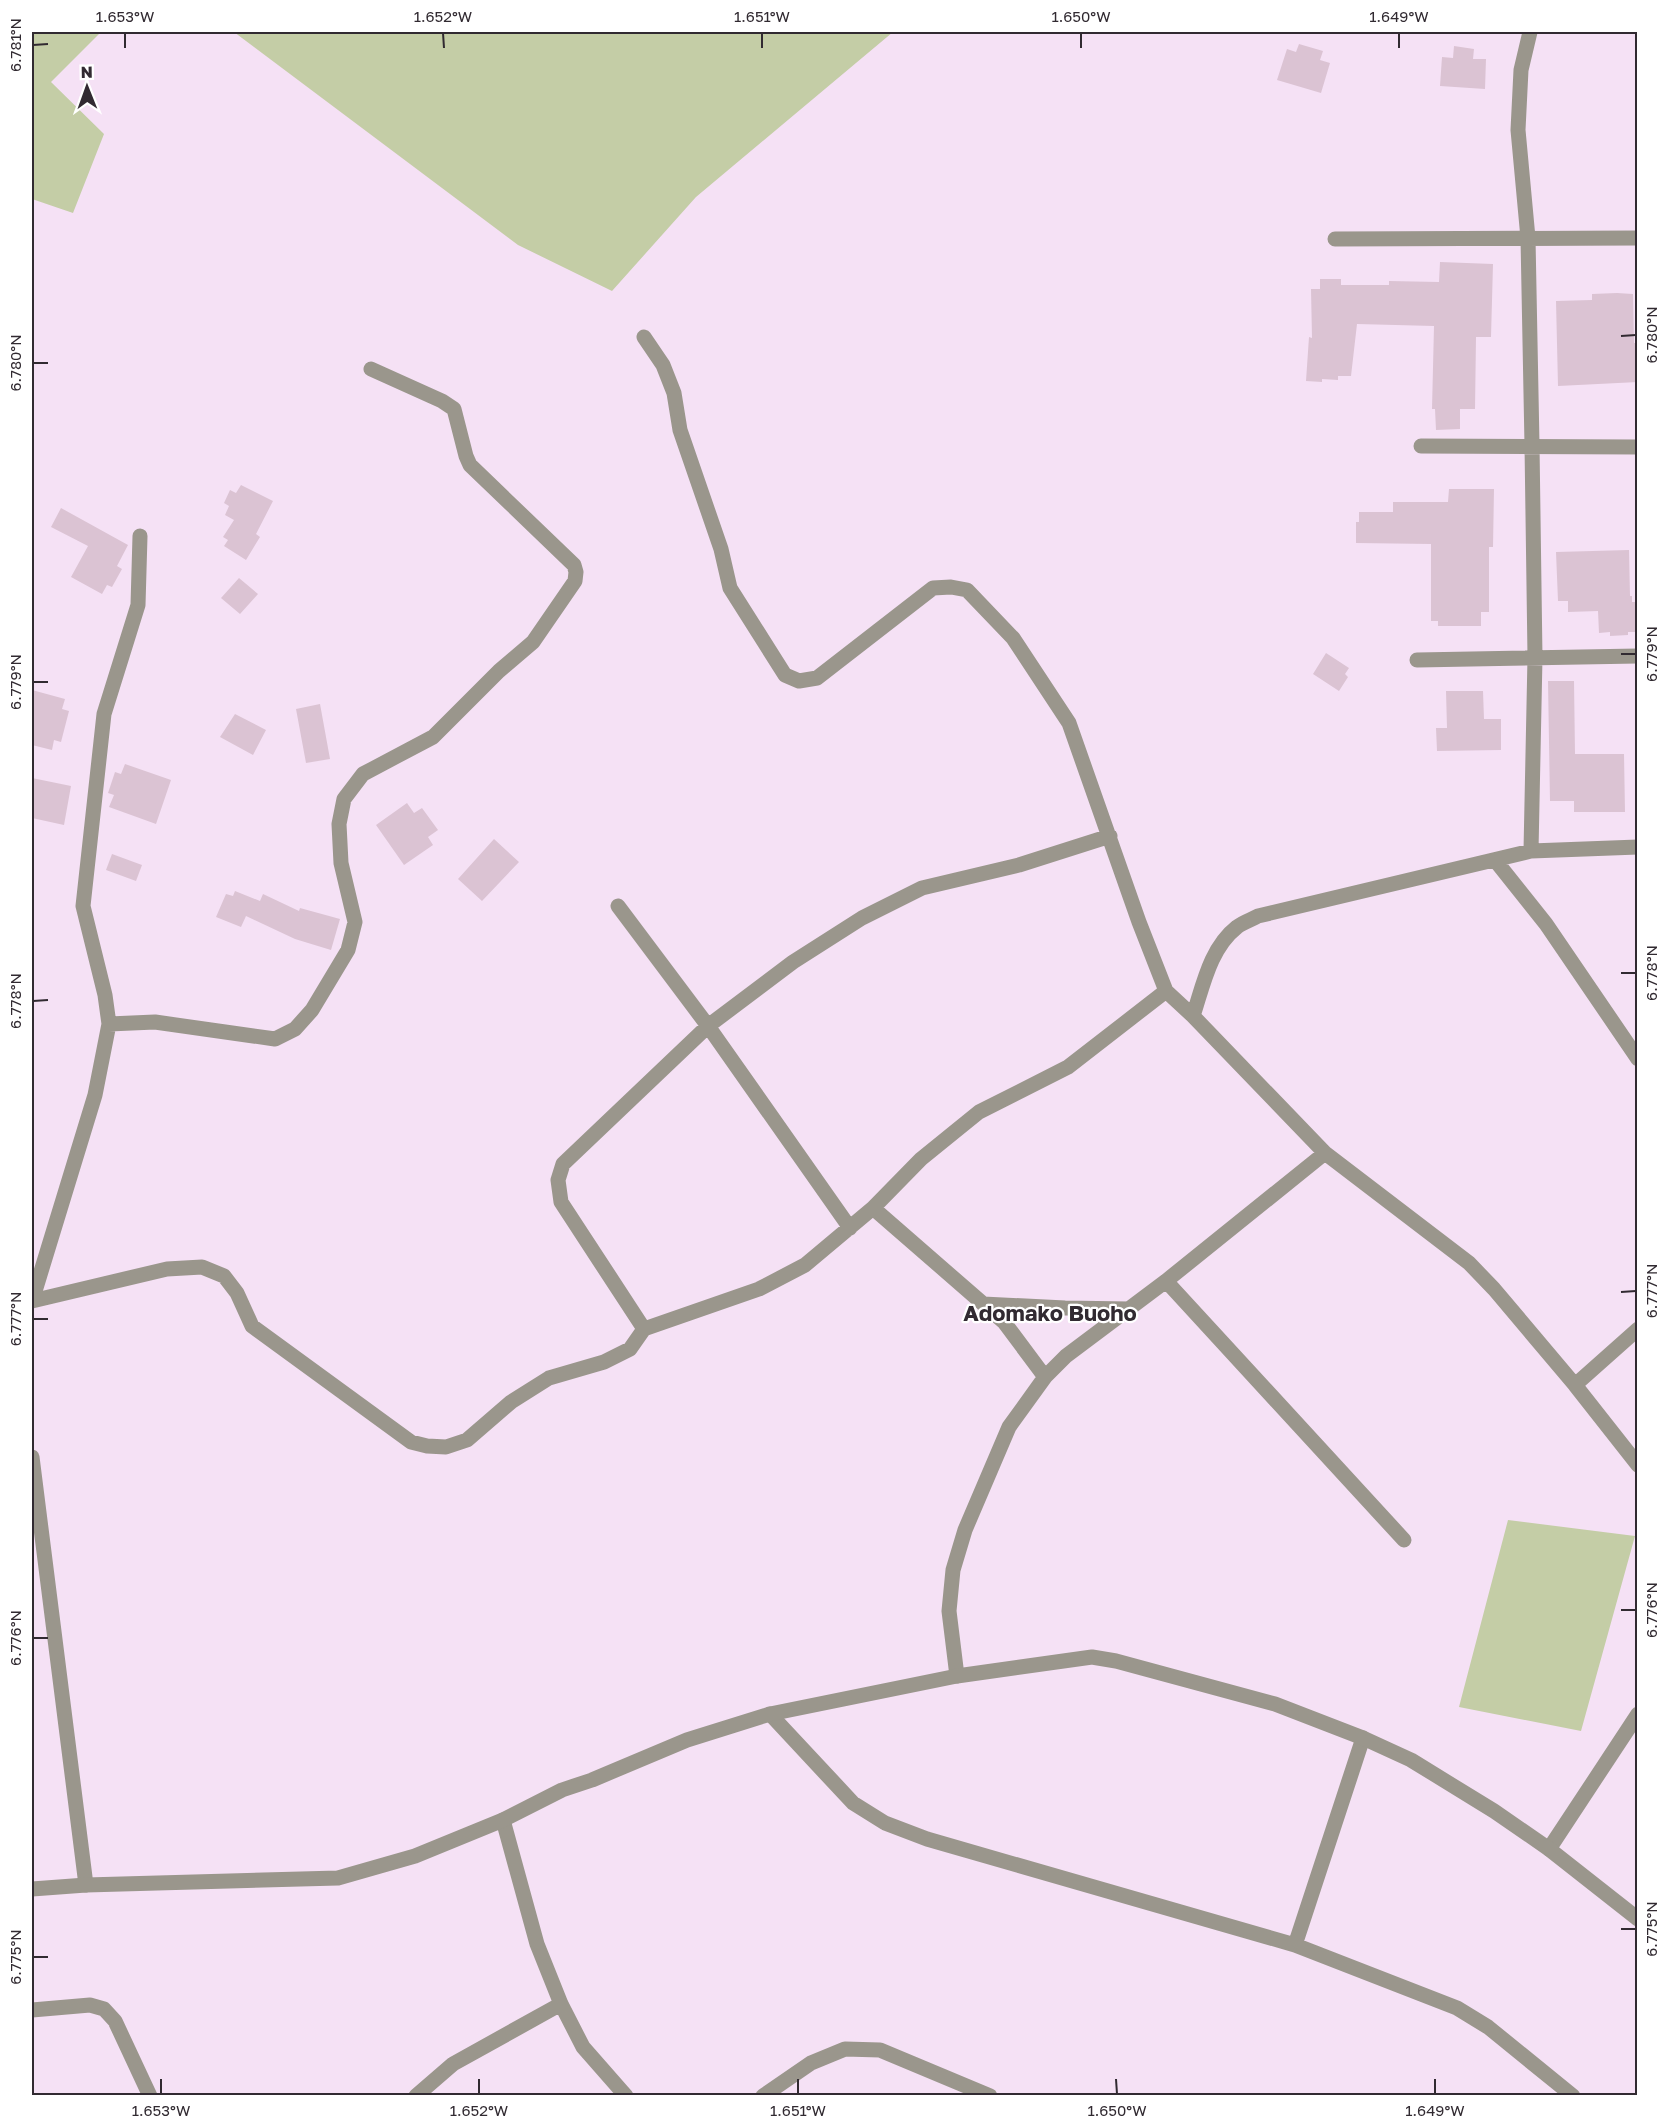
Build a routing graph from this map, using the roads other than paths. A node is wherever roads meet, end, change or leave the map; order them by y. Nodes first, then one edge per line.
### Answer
1 (1530, 32) edge
2 (1335, 238) dead end
3 (1528, 238) junction
4 (1638, 238) edge
5 (644, 337) dead end
6 (371, 369) dead end
7 (1421, 446) dead end
8 (1532, 446) junction
9 (1638, 447) edge
10 (140, 536) dead end
11 (1638, 656) edge
12 (1535, 657) junction
13 (1417, 660) dead end
14 (1110, 836) junction
15 (1638, 847) edge
16 (1531, 851) junction
17 (1495, 860) junction
18 (618, 906) dead end
19 (1166, 991) junction
20 (1193, 1016) junction
21 (109, 1024) junction
22 (708, 1026) junction
23 (1638, 1059) edge
24 (1325, 1153) junction
25 (873, 1208) junction
26 (850, 1228) junction
27 (1166, 1281) junction
28 (32, 1301) edge
29 (983, 1304) junction
30 (1129, 1309) junction
31 (644, 1329) junction
32 (1638, 1329) edge
33 (1045, 1377) junction
34 (1575, 1385) junction
35 (32, 1457) edge
36 (1638, 1465) edge
37 (1404, 1540) dead end
38 (957, 1676) junction
39 (1638, 1713) edge
40 (770, 1714) junction
41 (1363, 1738) junction
42 (503, 1820) junction
43 (1550, 1849) junction
44 (86, 1885) junction
45 (32, 1889) edge
46 (1638, 1919) edge
47 (1295, 1945) junction
48 (561, 2004) junction
49 (32, 2010) edge
50 (150, 2096) edge
51 (416, 2096) edge
52 (626, 2096) edge
53 (763, 2096) edge
54 (990, 2096) edge
55 (1573, 2096) edge

1 - 3 street
2 - 3 street
3 - 4 street
3 - 8 street
5 - 14 street
6 - 21 street
7 - 8 street
8 - 9 street
8 - 12 street
10 - 21 street
11 - 12 street
12 - 13 street
12 - 16 street
14 - 19 street
14 - 22 street
15 - 16 street
16 - 17 street
17 - 20 street
17 - 23 street
18 - 22 street
19 - 20 street
19 - 25 street
20 - 24 street
21 - 28 street
22 - 26 street
22 - 31 street
24 - 27 street
24 - 34 street
25 - 26 street
25 - 29 street
26 - 31 street
27 - 30 street
27 - 37 street
28 - 31 street
29 - 30 street
29 - 33 street
30 - 33 street
32 - 34 street
33 - 38 street
34 - 36 street
35 - 44 street
38 - 40 street
38 - 41 street
39 - 43 street
40 - 42 street
40 - 47 street
41 - 43 street
41 - 47 street
42 - 44 street
42 - 48 street
43 - 46 street
44 - 45 street
47 - 55 street
48 - 51 street
48 - 52 street
49 - 50 street
53 - 54 street

